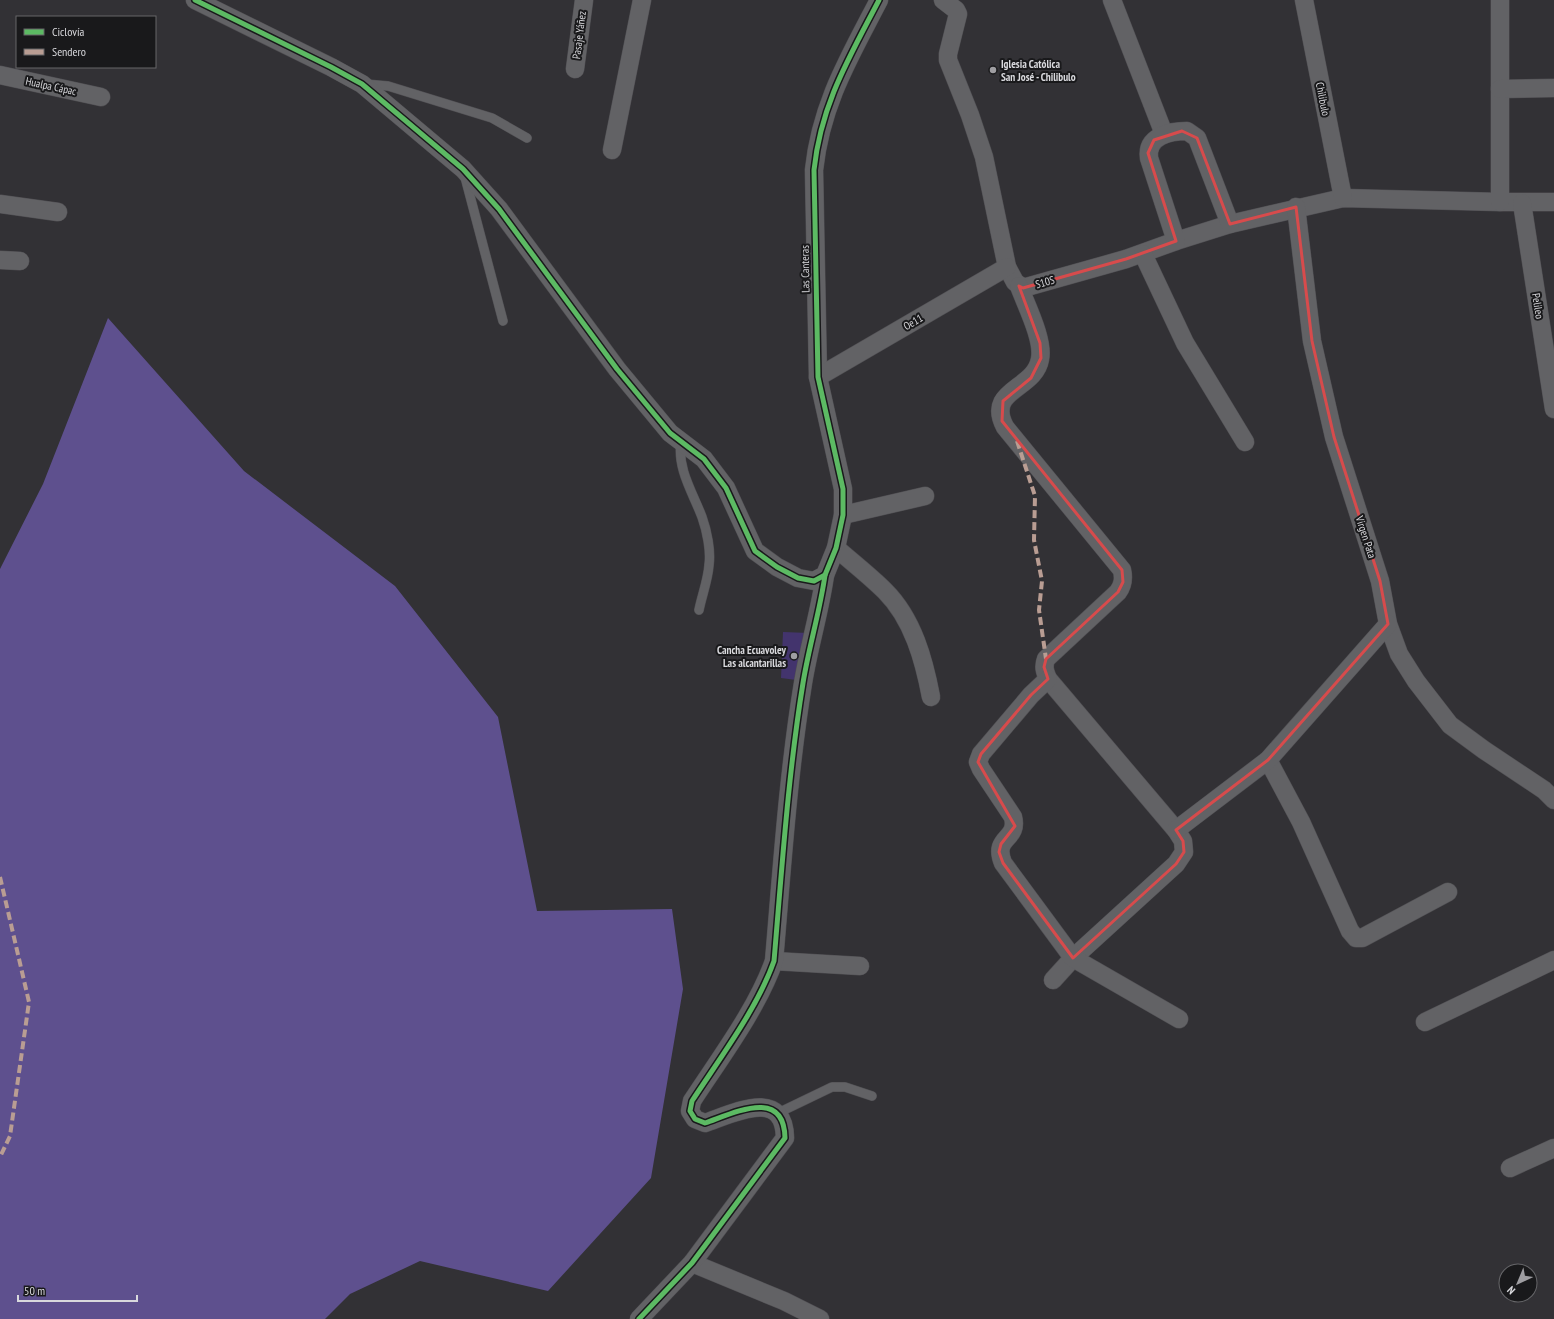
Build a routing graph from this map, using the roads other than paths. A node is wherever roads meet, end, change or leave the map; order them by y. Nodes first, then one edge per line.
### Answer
1 (195, 0) edge
2 (584, 0) edge
3 (642, 0) edge
4 (878, 0) edge
5 (944, 0) edge
6 (1112, 0) edge
7 (1304, 0) edge
8 (1500, 0) edge
9 (575, 70) dead end
10 (0, 76) edge
11 (362, 84) junction
12 (1554, 88) edge
13 (1500, 89) junction
14 (101, 97) dead end
15 (1164, 134) junction
16 (528, 138) dead end
17 (612, 150) dead end
18 (463, 169) junction
19 (1342, 198) junction
20 (1500, 202) junction
21 (1522, 202) junction
22 (1554, 202) edge
23 (0, 204) edge
24 (1296, 207) junction
25 (58, 212) dead end
26 (1230, 224) junction
27 (1176, 240) junction
28 (1143, 254) junction
29 (0, 260) edge
30 (20, 261) dead end
31 (1007, 267) junction
32 (1019, 286) junction
33 (503, 321) dead end
34 (1551, 372) edge
35 (818, 377) junction
36 (1554, 409) edge
37 (681, 442) junction
38 (1245, 442) dead end
39 (926, 496) dead end
40 (843, 515) junction
41 (836, 548) junction
42 (825, 575) junction
43 (699, 610) dead end
44 (1388, 624) junction
45 (1048, 679) junction
46 (931, 697) dead end
47 (1268, 760) junction
48 (1554, 800) edge
49 (1176, 830) junction
50 (1448, 892) dead end
51 (1073, 958) junction
52 (1554, 960) edge
53 (774, 961) junction
54 (860, 966) dead end
55 (1053, 980) dead end
56 (1179, 1019) dead end
57 (1425, 1022) dead end
58 (872, 1096) dead end
59 (778, 1113) junction
60 (1554, 1148) edge
61 (1510, 1168) dead end
62 (692, 1264) junction
63 (639, 1319) edge
64 (820, 1319) edge

1 - 11 street
2 - 9 street, Pasaje Yáñez
3 - 17 street
4 - 35 street, Las Canteras
5 - 31 street, S10S
6 - 15 street
7 - 19 street, Chilibulo
8 - 13 street
10 - 14 street, Hualpa Cápac
11 - 16 lane
11 - 18 street
12 - 13 street
13 - 20 street
15 - 26 street
15 - 27 street
18 - 33 lane
18 - 37 street
19 - 20 street, S10S
19 - 24 street, S10S
20 - 21 street, S10S
21 - 22 street, S10S
21 - 34 street, Pelileo
23 - 25 street
24 - 26 street, S10S
24 - 44 street, Virgen Pata
26 - 27 street, S10S
27 - 28 street, S10S
28 - 32 street, S10S
28 - 38 street
29 - 30 street
31 - 32 street, S10S
31 - 35 street, Oe11
32 - 45 street
34 - 36 street, Pelileo
35 - 40 street, Las Canteras
37 - 42 street
37 - 43 lane
39 - 40 street
40 - 41 street, Las Canteras
41 - 42 street, Las Canteras
41 - 46 street
42 - 53 street, Las Canteras
44 - 47 street
44 - 48 street, Virgen Pata
45 - 49 street
45 - 51 street
47 - 49 street
47 - 50 street
49 - 51 street
51 - 55 street
51 - 56 street
52 - 57 street
53 - 54 street
53 - 59 street, Las Canteras
58 - 59 lane
59 - 62 street
60 - 61 street
62 - 63 street
62 - 64 street

